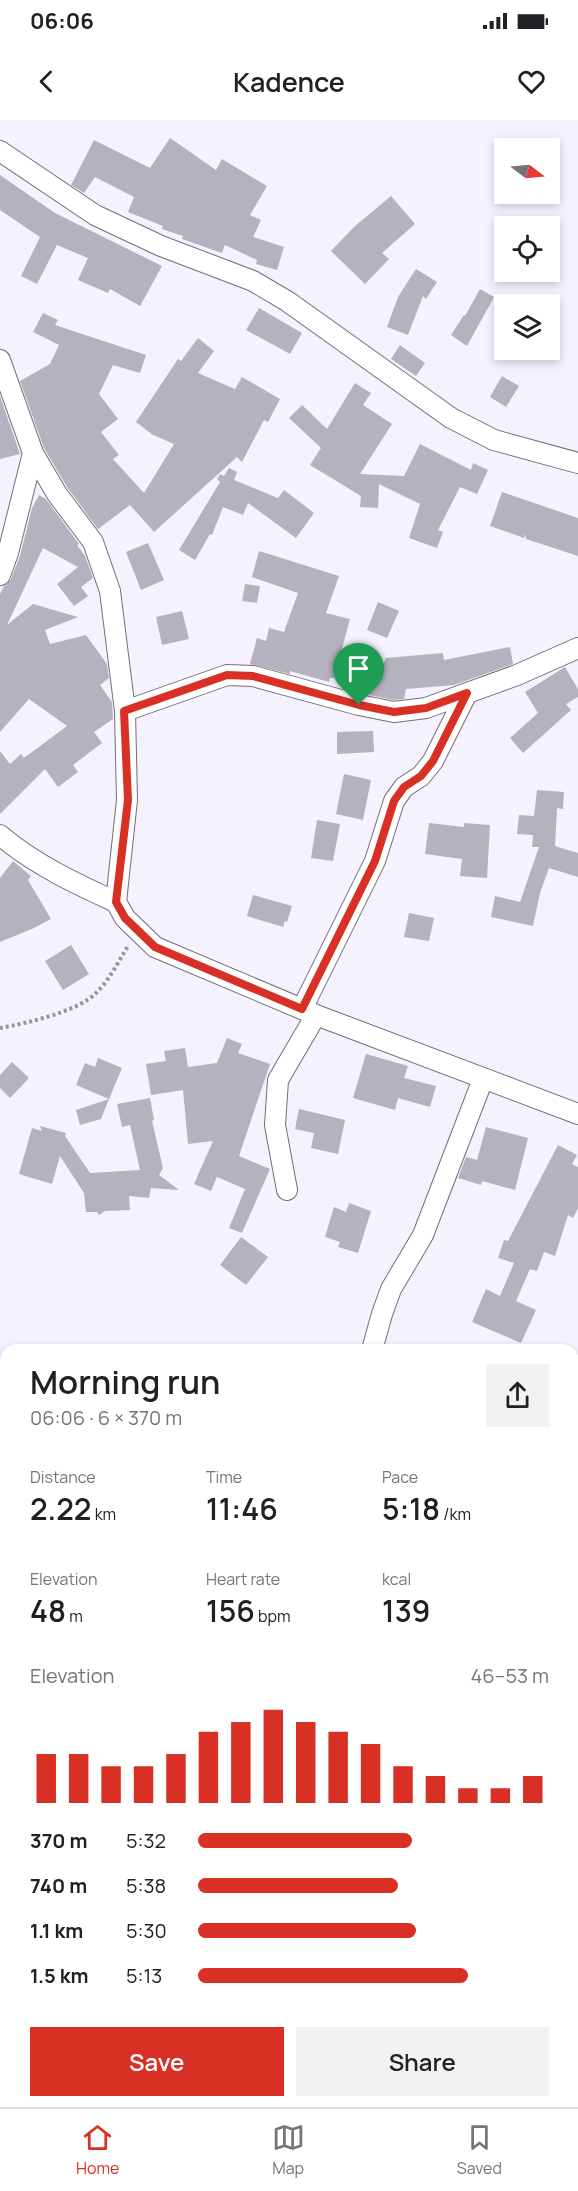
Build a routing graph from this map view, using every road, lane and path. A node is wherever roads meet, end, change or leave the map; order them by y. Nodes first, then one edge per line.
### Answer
1 (0, 151) edge
2 (0, 360) edge
3 (33, 453) junction
4 (578, 463) edge
5 (0, 575) edge
6 (578, 648) edge
7 (467, 693) junction
8 (124, 711) junction
9 (0, 835) edge
10 (116, 902) junction
11 (138, 931) junction
12 (309, 1012) junction
13 (0, 1028) edge
14 (483, 1078) junction
15 (578, 1114) edge
16 (287, 1190) dead end
17 (374, 1344) edge

1 - 4 street
2 - 3 street
3 - 5 street
3 - 8 street
6 - 7 street
7 - 8 street
7 - 12 street
8 - 10 street
9 - 10 street
10 - 11 street
11 - 12 street
11 - 13 path
12 - 14 street
12 - 16 street
14 - 15 street
14 - 17 street

